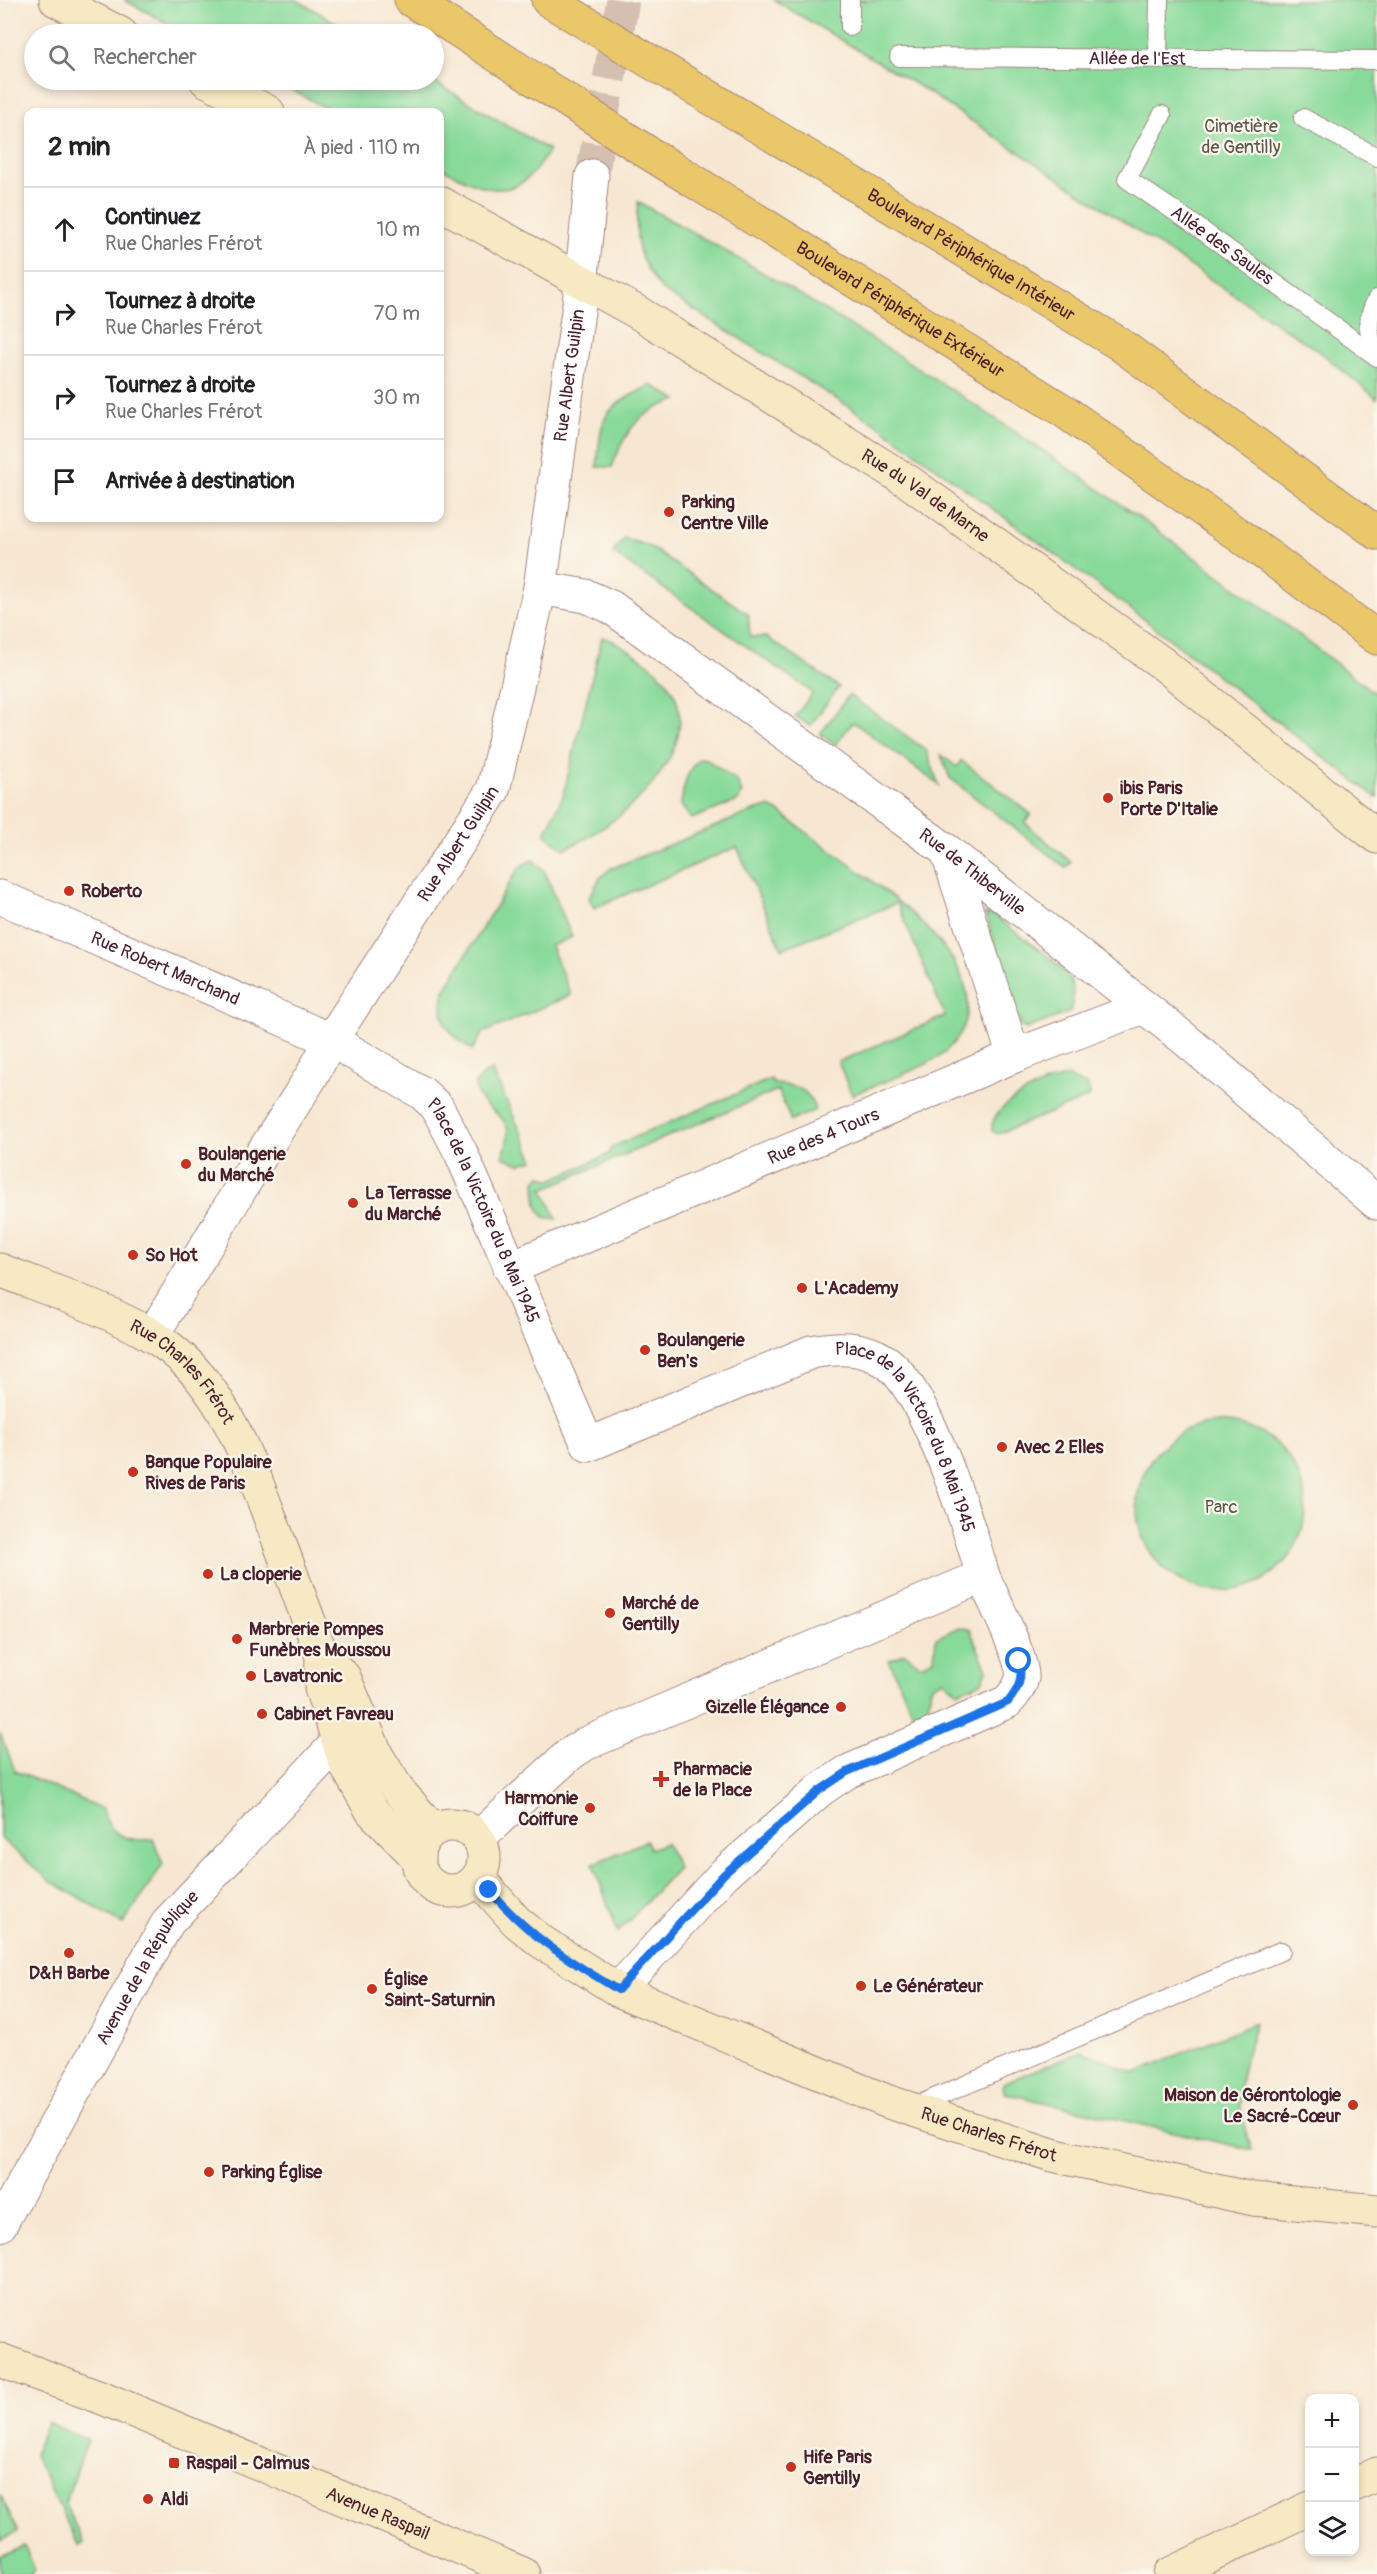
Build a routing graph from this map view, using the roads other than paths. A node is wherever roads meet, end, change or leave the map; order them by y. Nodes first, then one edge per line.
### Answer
1 (56, 0) edge
2 (411, 0) edge
3 (548, 0) edge
4 (850, 0) edge
5 (1159, 0) edge
6 (102, 24) edge
7 (850, 27) dead end
8 (899, 57) dead end
9 (1158, 59) junction
10 (1377, 60) edge
11 (225, 90) edge
12 (260, 108) edge
13 (1162, 115) dead end
14 (1303, 118) dead end
15 (1377, 157) edge
16 (592, 176) tunnel mouth
17 (444, 205) edge
18 (581, 281) junction
19 (1377, 299) edge
20 (1376, 356) edge
21 (1377, 533) edge
22 (540, 588) junction
23 (1377, 638) edge
24 (1377, 837) edge
25 (947, 851) junction
26 (0, 897) edge
27 (1141, 1008) junction
28 (331, 1040) junction
29 (1014, 1056) junction
30 (1377, 1203) edge
31 (510, 1268) junction
32 (0, 1270) edge
33 (152, 1336) junction
34 (983, 1576) junction
35 (322, 1656) junction
36 (339, 1741) junction
37 (478, 1838) junction
38 (425, 1843) junction
39 (478, 1878) junction
40 (1281, 1951) dead end
41 (618, 1990) junction
42 (910, 2109) junction
43 (1377, 2211) edge
44 (0, 2225) edge
45 (0, 2360) edge
46 (1377, 2474) edge
47 (1359, 2483) edge
48 (1305, 2510) edge
49 (482, 2566) edge
50 (523, 2574) edge
51 (1170, 2574) edge

1 - 6 main road
2 - 23 highway, Boulevard Périphérique Extérieur
3 - 21 highway, Boulevard Périphérique Intérieur
4 - 7 lane
5 - 9 lane
8 - 9 lane, Allée de l'Est
9 - 10 lane, Allée de l'Est
11 - 12 main road
13 - 20 lane, Allée des Saules
14 - 15 lane
16 - 18 street, Rue Albert Guilpin
17 - 18 main road, Rue du Val de Marne
18 - 22 street, Rue Albert Guilpin
18 - 24 main road, Rue du Val de Marne
19 - 20 lane
22 - 25 street, Rue de Thiberville
22 - 28 street, Rue Albert Guilpin
25 - 27 street, Rue de Thiberville
25 - 29 street
26 - 28 street, Rue Robert Marchand
27 - 29 street, Rue des 4 Tours
27 - 30 street, Rue de Thiberville
28 - 31 street, Place de la Victoire du 8 Mai 1945
28 - 33 street, Rue Albert Guilpin
29 - 31 street, Rue des 4 Tours
31 - 34 street, Place de la Victoire du 8 Mai 1945
32 - 33 main road, Rue Charles Frérot
33 - 35 main road, Rue Charles Frérot
34 - 37 street
34 - 41 street
35 - 36 main road, Rue Charles Frérot
35 - 38 main road, Rue Charles Frérot
36 - 38 main road, Rue Charles Frérot
36 - 44 street, Avenue de la République
37 - 38 main road
37 - 39 main road
38 - 39 main road
39 - 41 main road, Rue Charles Frérot
40 - 42 lane
41 - 42 main road, Rue Charles Frérot
42 - 43 main road, Rue Charles Frérot
45 - 49 main road, Avenue Raspail
46 - 47 main road
48 - 51 main road
49 - 50 main road, Avenue Raspail

